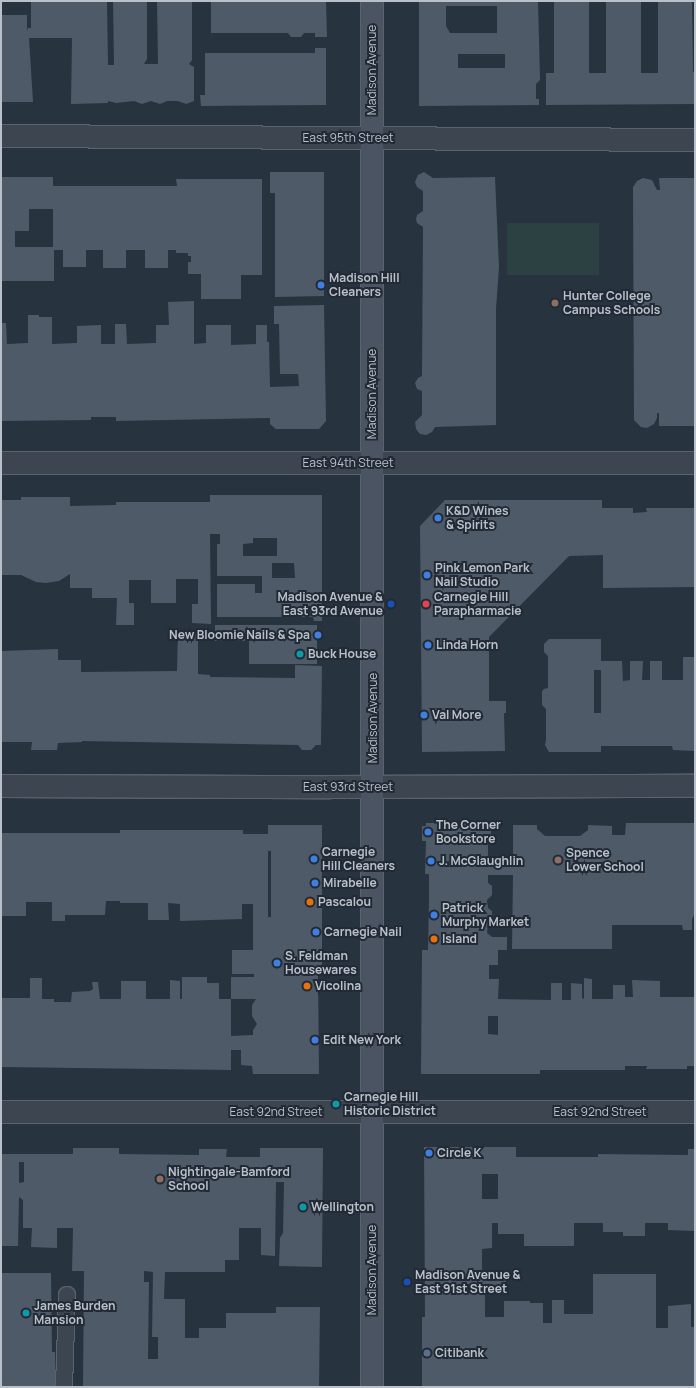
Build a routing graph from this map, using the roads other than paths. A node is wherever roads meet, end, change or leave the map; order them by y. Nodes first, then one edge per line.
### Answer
1 (372, 1) edge
2 (1, 136) edge
3 (373, 138) junction
4 (695, 140) edge
5 (1, 463) edge
6 (372, 463) junction
7 (695, 463) edge
8 (1, 786) edge
9 (372, 786) junction
10 (695, 786) edge
11 (1, 1112) edge
12 (372, 1112) junction
13 (695, 1112) edge
14 (67, 1296) dead end
15 (64, 1387) edge
16 (372, 1387) edge

1 - 3 main road, Madison Avenue
2 - 3 street, East 95th Street
3 - 4 street, East 95th Street
3 - 6 main road, Madison Avenue
5 - 6 street, East 94th Street
6 - 7 street, East 94th Street
6 - 9 main road, Madison Avenue
8 - 9 street, East 93rd Street
9 - 10 street, East 93rd Street
9 - 12 main road, Madison Avenue
11 - 12 street, East 92nd Street
12 - 13 street, East 92nd Street
12 - 16 main road, Madison Avenue
14 - 15 lane

